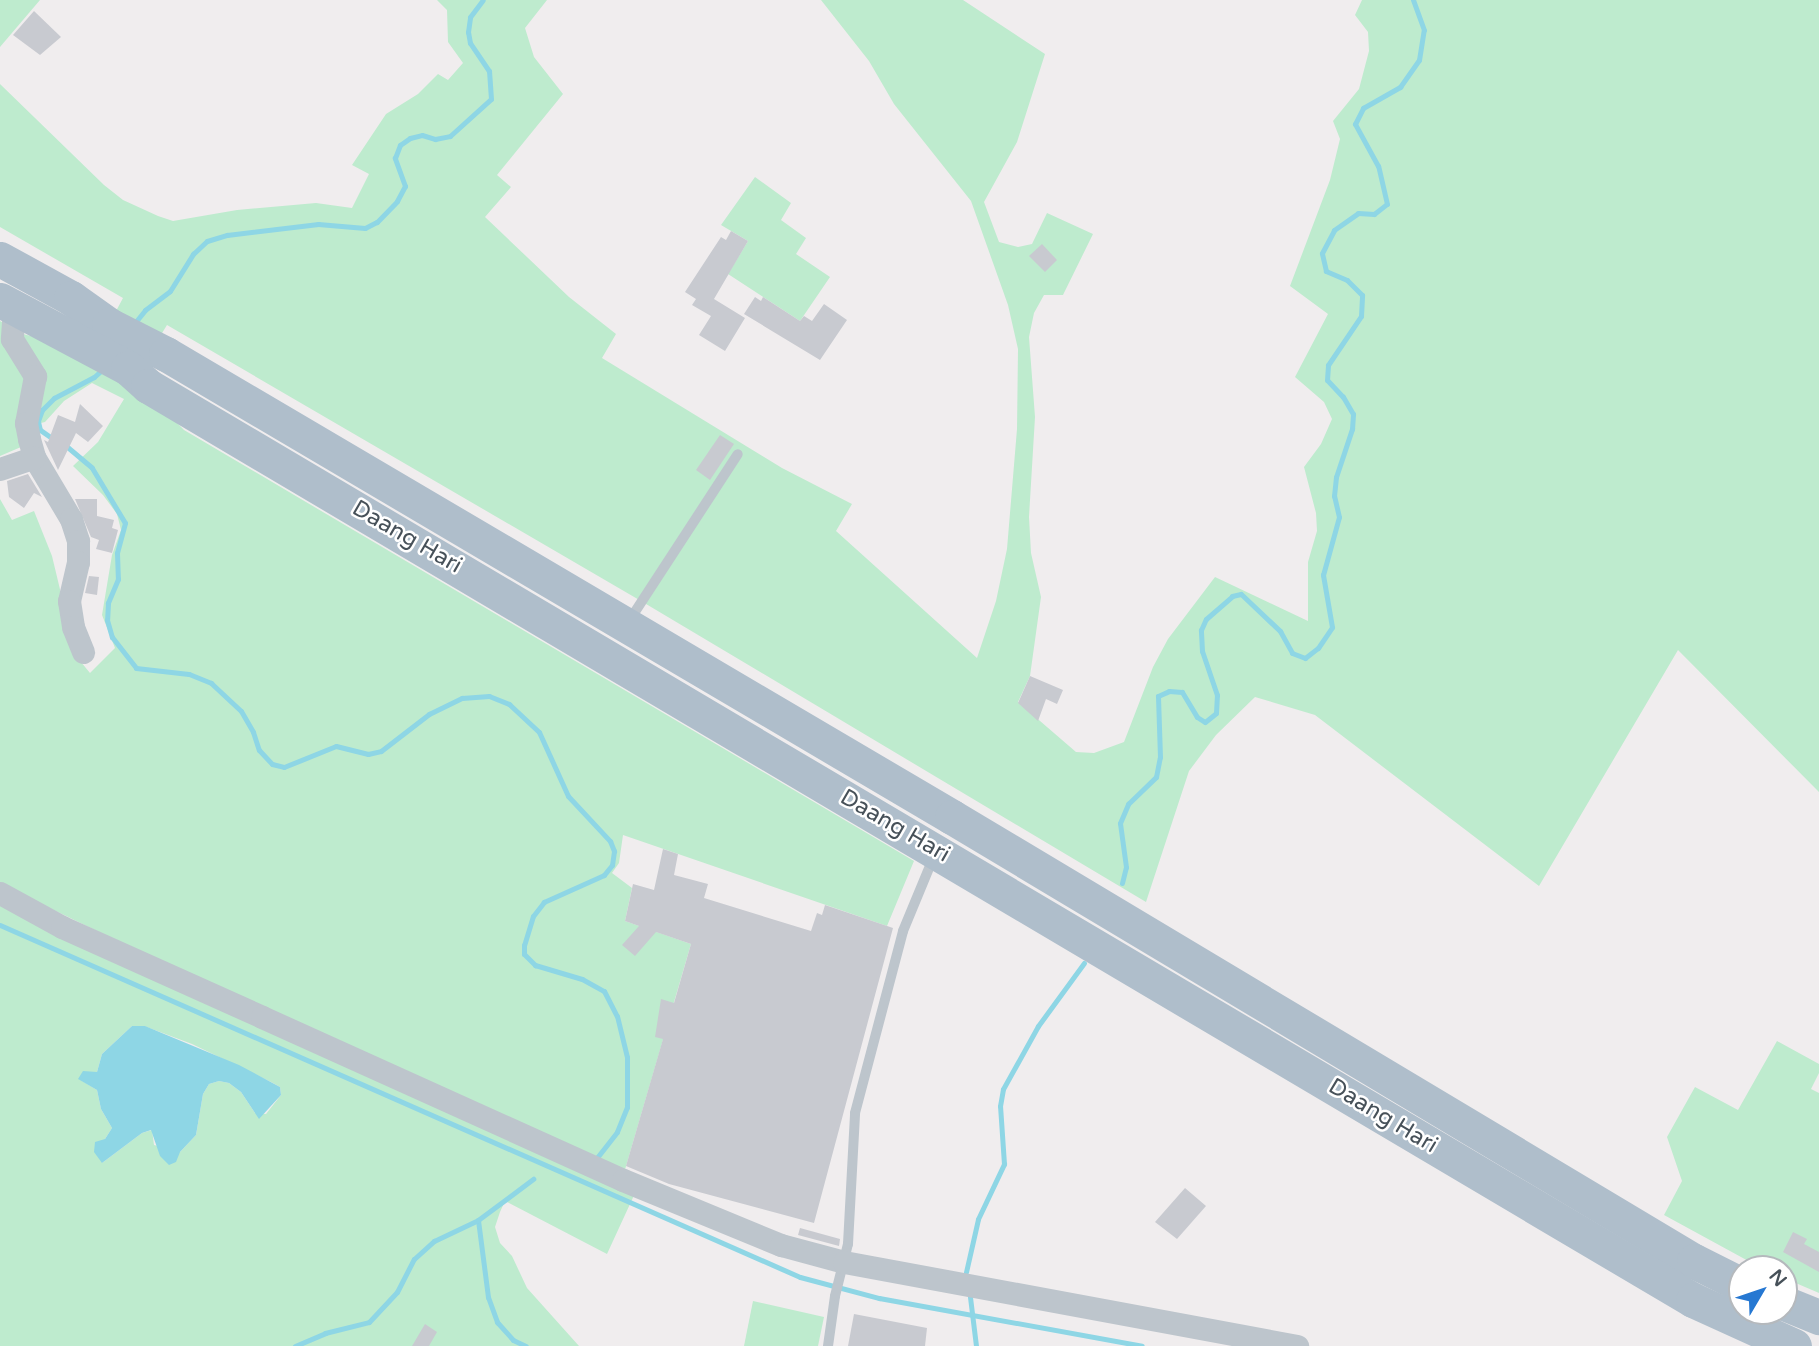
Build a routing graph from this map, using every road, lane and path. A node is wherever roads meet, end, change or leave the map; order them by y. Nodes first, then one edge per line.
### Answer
1 (0, 259) edge
2 (7, 304) edge
3 (102, 337) junction
4 (135, 356) junction
5 (738, 454) dead end
6 (34, 457) junction
7 (0, 470) edge
8 (639, 633) junction
9 (83, 652) dead end
10 (635, 672) junction
11 (936, 850) junction
12 (0, 893) edge
13 (842, 1270) junction
14 (1728, 1277) edge
15 (1798, 1309) edge
16 (1819, 1317) edge
17 (828, 1346) edge
18 (1297, 1346) edge
19 (1794, 1346) edge

1 - 3 main road, Daang Hari
2 - 3 main road, Daang Hari
2 - 6 street
3 - 4 main road, Daang Hari
4 - 8 main road, Daang Hari
4 - 10 main road, Daang Hari
5 - 8 lane
6 - 7 street
6 - 9 street
8 - 10 main road
8 - 14 main road, Daang Hari
10 - 11 main road, Daang Hari
11 - 13 lane
11 - 19 main road, Daang Hari
12 - 13 street
13 - 17 lane
13 - 18 street
15 - 16 main road

